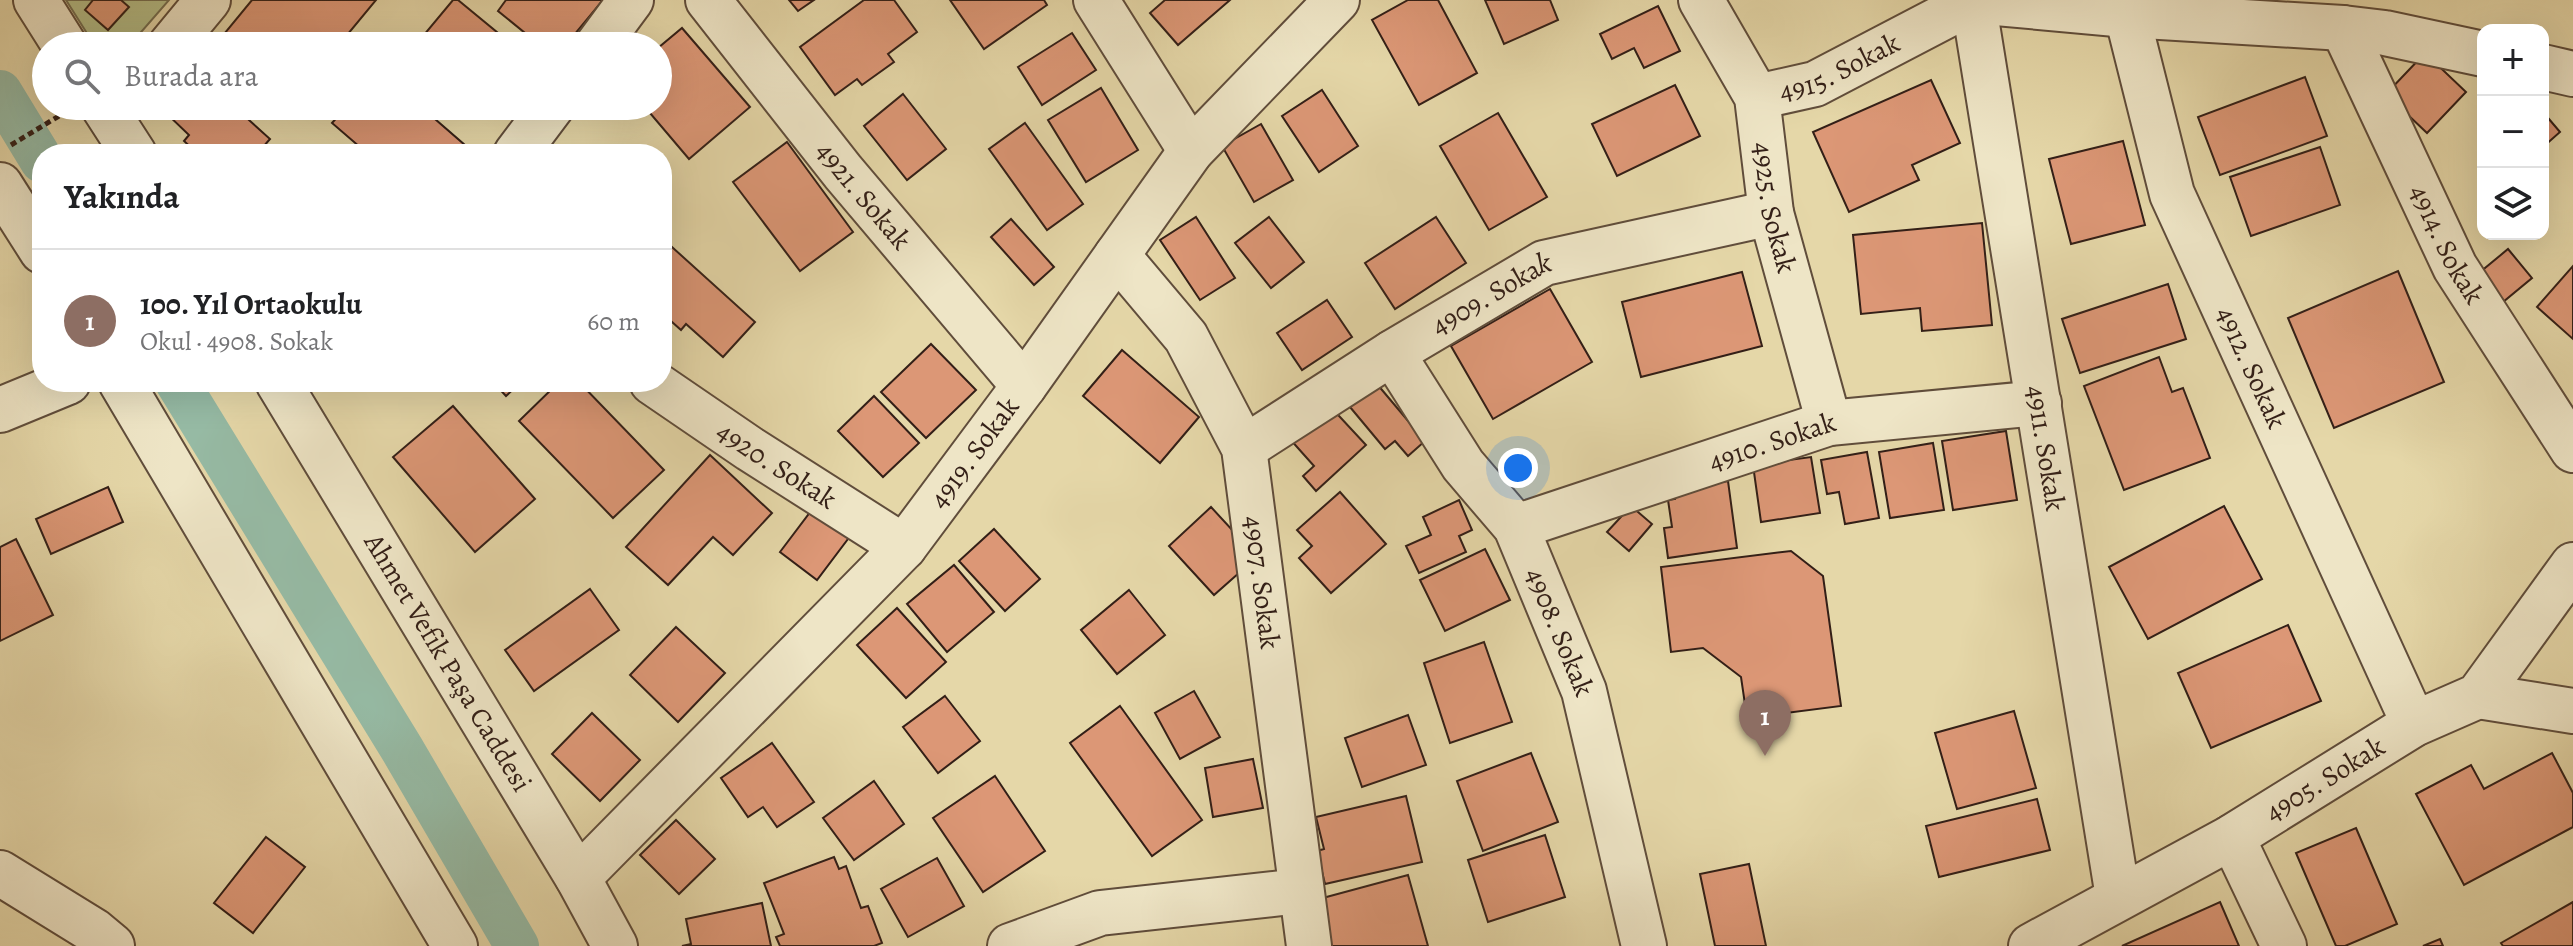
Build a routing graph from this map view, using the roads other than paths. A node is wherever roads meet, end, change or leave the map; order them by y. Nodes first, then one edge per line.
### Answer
1 (36, 0) edge
2 (208, 0) edge
3 (631, 0) edge
4 (708, 0) edge
5 (1096, 0) edge
6 (1337, 0) edge
7 (1701, 0) edge
8 (1974, 0) edge
9 (2130, 8) edge
10 (2397, 17) edge
11 (2343, 28) junction
12 (56, 32) edge
13 (182, 32) edge
14 (607, 32) edge
15 (2477, 51) edge
16 (2549, 68) edge
17 (2573, 74) edge
18 (1757, 97) junction
19 (116, 120) edge
20 (542, 120) edge
21 (129, 144) edge
22 (524, 144) edge
23 (1191, 151) junction
24 (0, 185) edge
25 (1771, 213) junction
26 (32, 235) edge
27 (1117, 255) junction
28 (1392, 353) junction
29 (1024, 386) junction
30 (44, 392) edge
31 (127, 392) edge
32 (295, 392) edge
33 (667, 392) edge
34 (2039, 403) junction
35 (0, 410) edge
36 (1829, 423) junction
37 (1244, 448) junction
38 (2573, 450) edge
39 (1516, 527) junction
40 (904, 547) junction
41 (2573, 565) edge
42 (2478, 696) junction
43 (2573, 711) edge
44 (2414, 724) junction
45 (2232, 837) junction
46 (0, 873) edge
47 (578, 878) junction
48 (1300, 891) junction
49 (2118, 897) junction
50 (112, 946) edge
51 (455, 946) edge
52 (615, 946) edge
53 (1010, 946) edge
54 (1309, 946) edge
55 (1644, 946) edge
56 (2031, 946) edge
57 (2284, 946) edge

1 - 12 street
2 - 13 street
3 - 14 street
4 - 29 street, 4921. Sokak
5 - 23 street
6 - 23 street, 4919. Sokak
7 - 18 street, 4925. Sokak
8 - 9 street
8 - 18 street, 4915. Sokak
8 - 34 street, 4911. Sokak
9 - 11 street
9 - 44 street, 4912. Sokak
10 - 11 street
10 - 15 street
11 - 38 street, 4914. Sokak
16 - 17 street
18 - 25 street, 4925. Sokak
19 - 21 street
20 - 22 street
23 - 27 street, 4919. Sokak
24 - 26 street
25 - 28 street, 4909. Sokak
25 - 36 street, 4925. Sokak
27 - 29 street, 4919. Sokak
27 - 37 street, 4907. Sokak
28 - 37 street, 4909. Sokak
28 - 39 street, 4908. Sokak
29 - 40 street, 4919. Sokak
30 - 35 street
31 - 51 street
32 - 47 street, Ahmet Vefik Paşa Caddesi
33 - 40 street, 4920. Sokak
34 - 36 street, 4910. Sokak
34 - 49 street, 4911. Sokak
36 - 39 street, 4910. Sokak
37 - 48 street, 4907. Sokak
39 - 55 street, 4908. Sokak
40 - 47 street, 4919. Sokak
41 - 42 street
42 - 43 street
42 - 44 street, 4905. Sokak
44 - 45 street, 4905. Sokak
45 - 49 street, 4905. Sokak
45 - 57 street
46 - 50 street
47 - 52 street, Ahmet Vefik Paşa Caddesi
48 - 53 street
48 - 54 street, 4907. Sokak
49 - 56 street, 4905. Sokak

